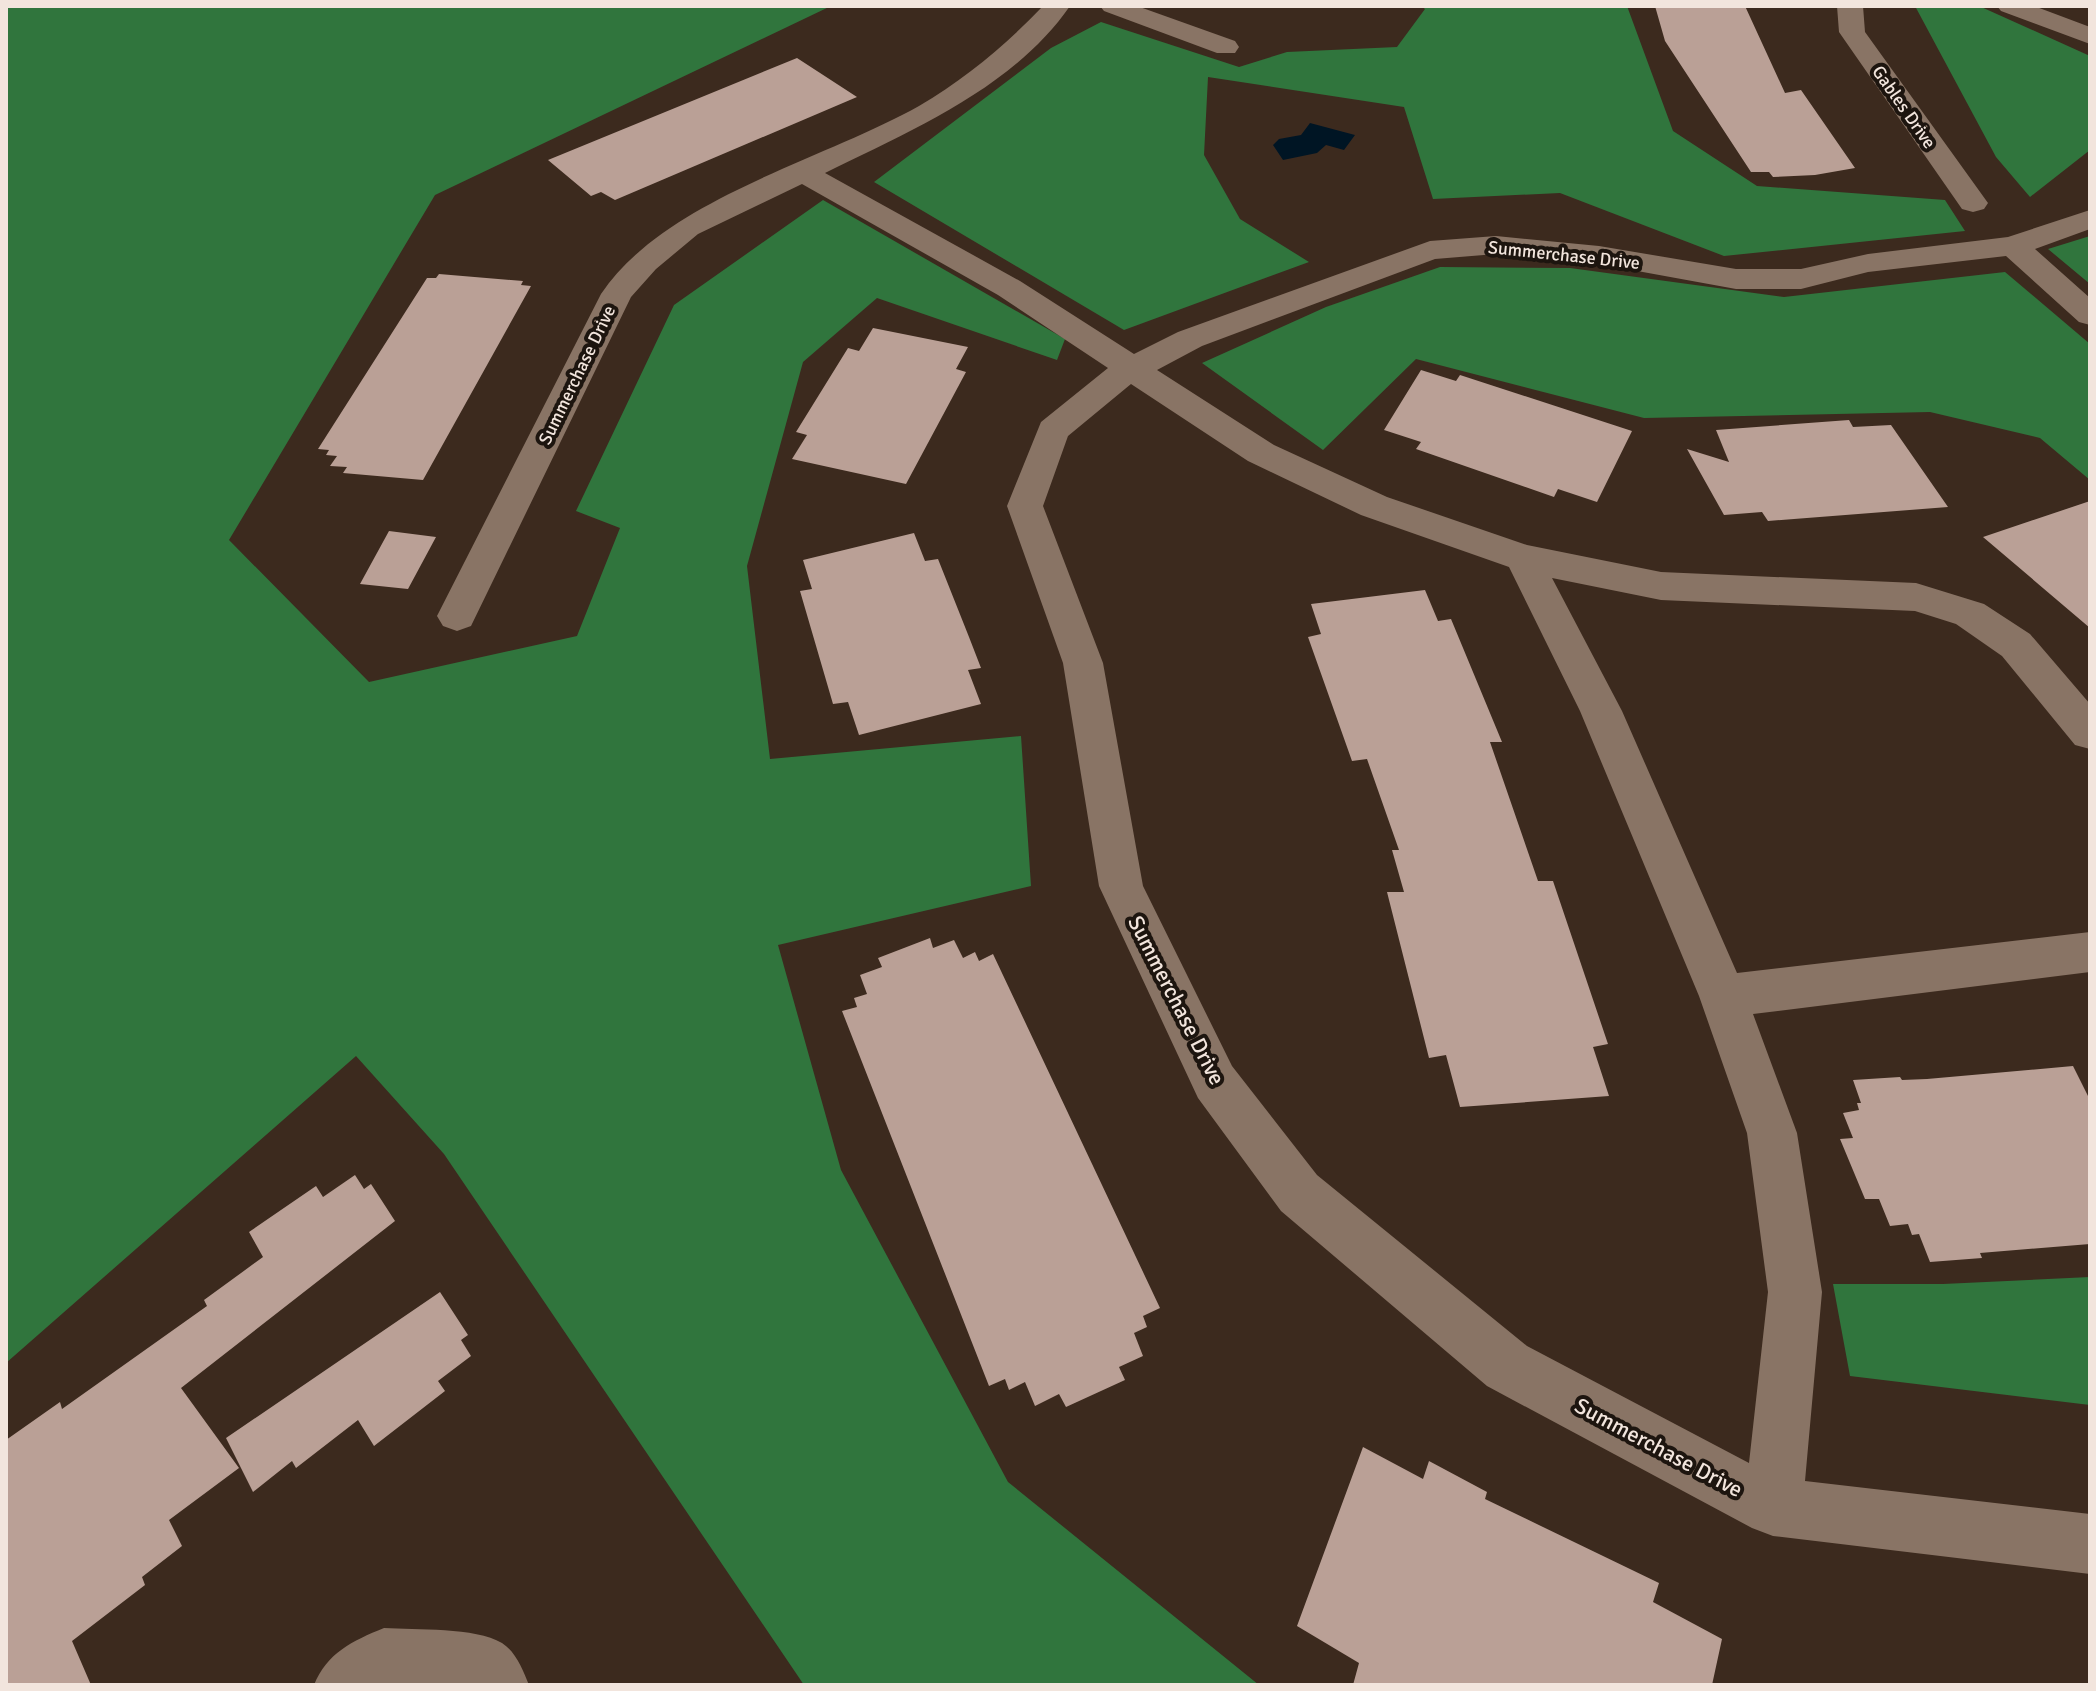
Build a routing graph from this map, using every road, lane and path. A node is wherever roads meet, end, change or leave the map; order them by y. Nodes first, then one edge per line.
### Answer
1 (1057, 6) edge
2 (1113, 6) edge
3 (1850, 6) edge
4 (2010, 6) edge
5 (2090, 20) edge
6 (2090, 36) edge
7 (1226, 47) dead end
8 (803, 172) junction
9 (1973, 203) dead end
10 (2090, 219) edge
11 (2013, 246) junction
12 (2090, 315) edge
13 (1134, 368) junction
14 (1523, 558) junction
15 (457, 616) dead end
16 (2090, 733) edge
17 (2090, 952) edge
18 (1723, 996) junction
19 (1773, 1507) junction
20 (2090, 1544) edge
21 (345, 1685) edge
22 (498, 1685) edge

1 - 8 street, Summerchase Drive
2 - 7 street
3 - 9 street, Gables Drive
4 - 5 street
4 - 6 street
8 - 13 street
8 - 15 street, Summerchase Drive
10 - 11 street, Summerchase Drive
11 - 12 street
11 - 13 street, Summerchase Drive
13 - 14 street
13 - 19 street, Summerchase Drive
14 - 16 street
14 - 18 street, Summerchase Drive
17 - 18 street
18 - 19 street, Summerchase Drive
19 - 20 street, Summerchase Drive
21 - 22 street

